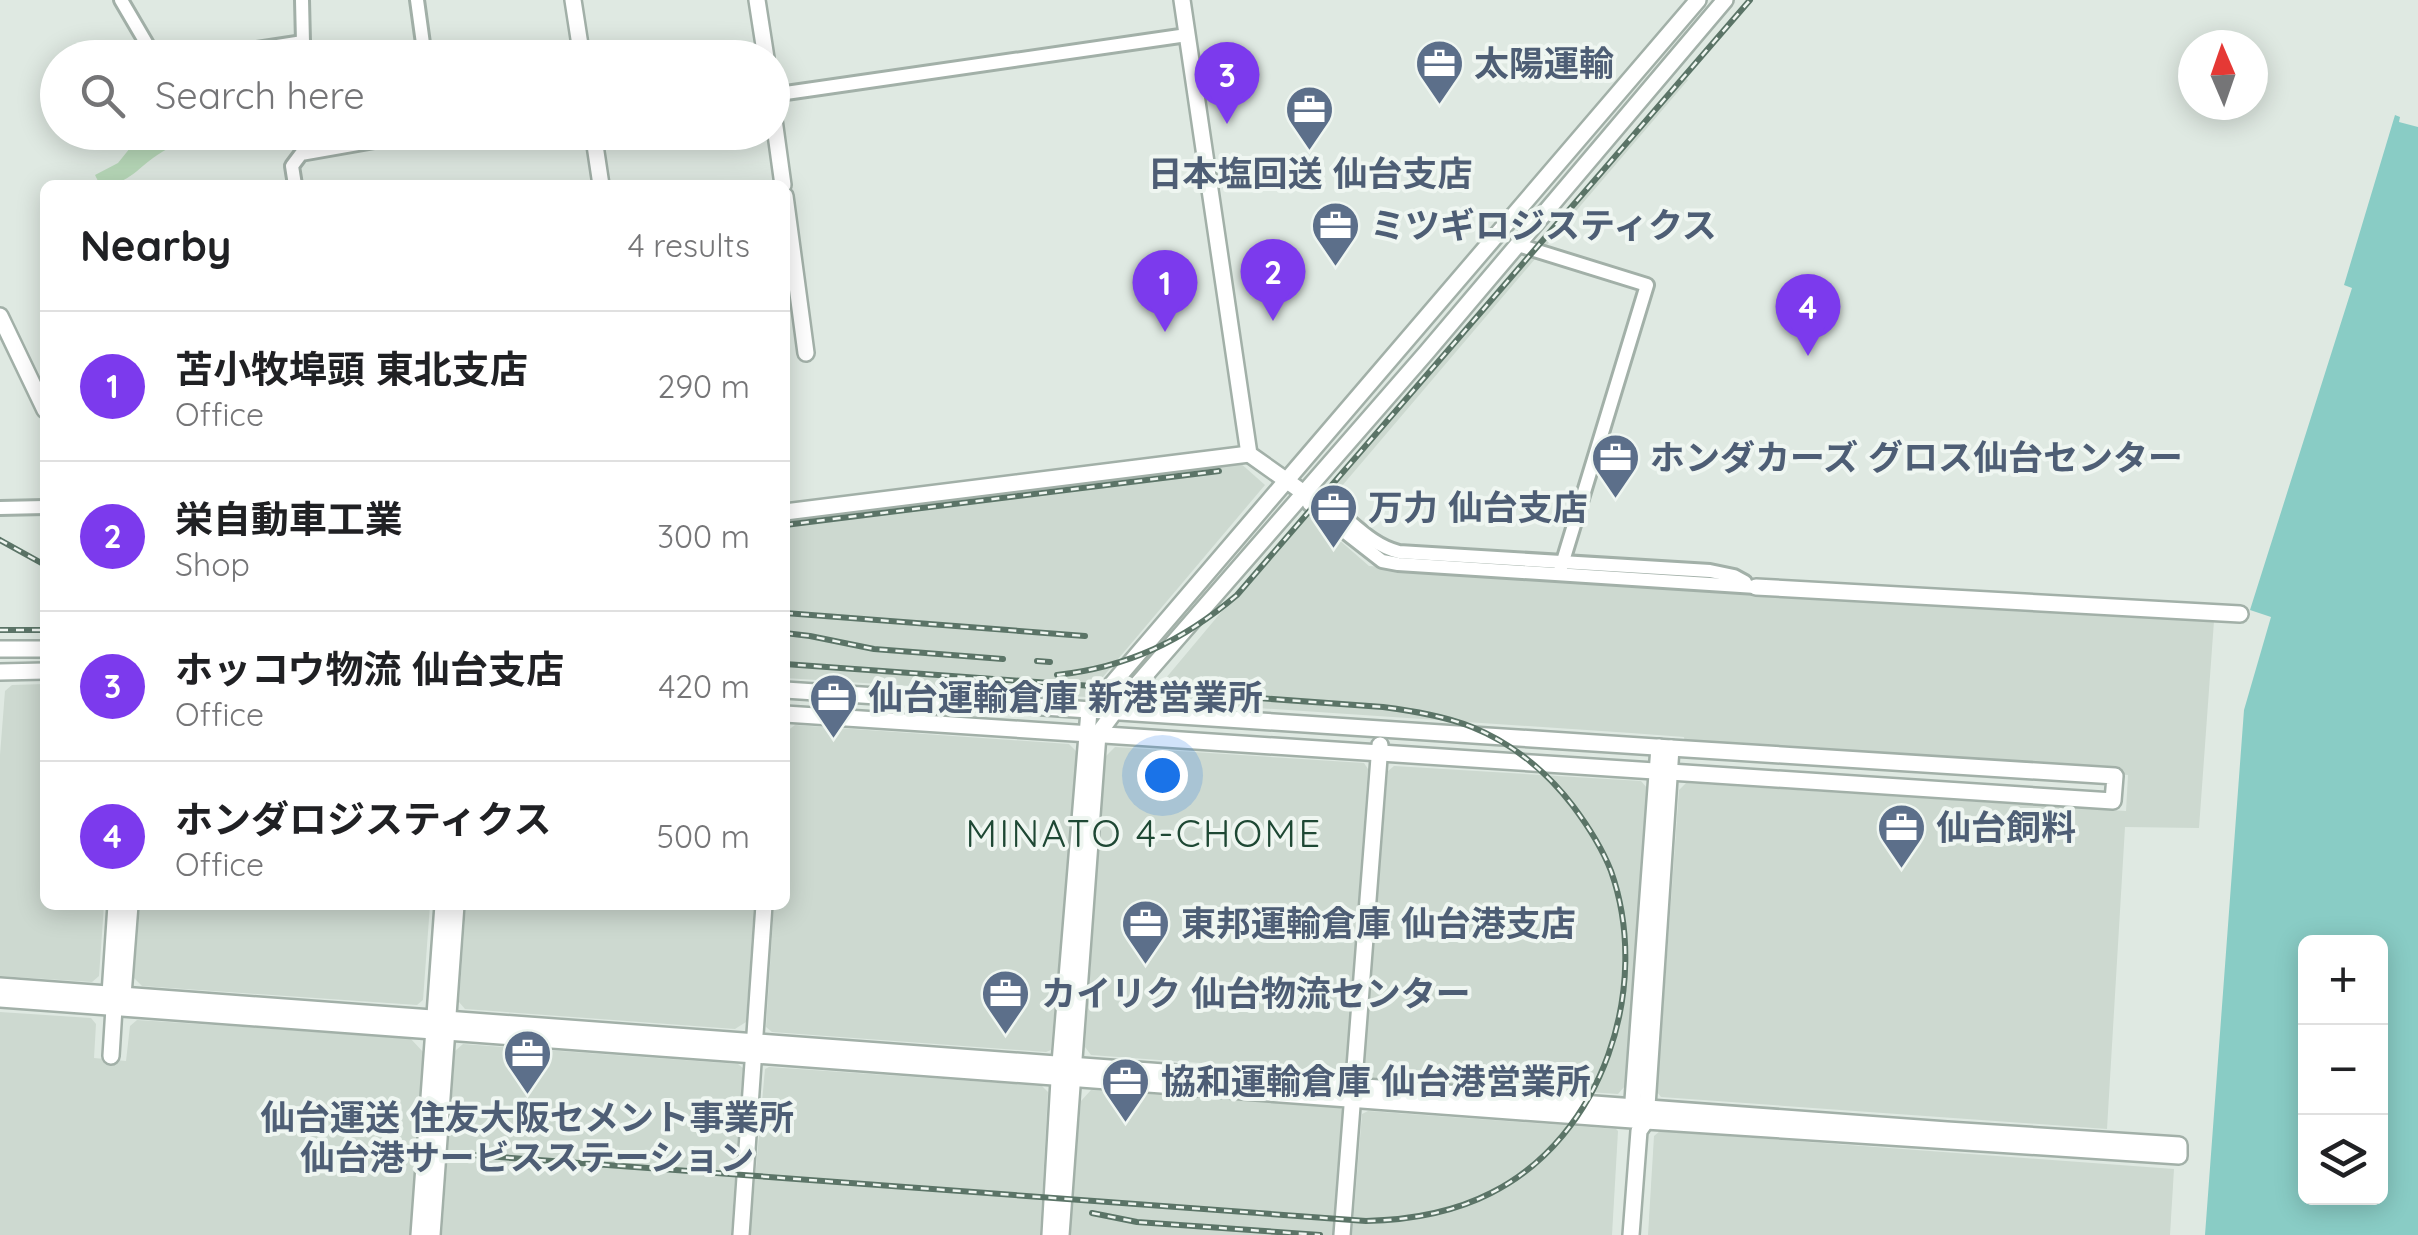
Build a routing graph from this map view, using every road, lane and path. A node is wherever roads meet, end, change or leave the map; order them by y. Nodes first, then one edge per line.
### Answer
1 (120, 0) edge
2 (302, 0) edge
3 (417, 0) edge
4 (573, 0) edge
5 (757, 0) edge
6 (1182, 0) edge
7 (1698, 0) edge
8 (1725, 0) edge
9 (1674, 29) junction
10 (1188, 35) junction
11 (143, 40) edge
12 (303, 40) edge
13 (423, 40) edge
14 (579, 40) edge
15 (763, 40) edge
16 (1689, 42) junction
17 (790, 92) edge
18 (324, 150) edge
19 (596, 150) edge
20 (779, 150) edge
21 (294, 180) edge
22 (600, 180) edge
23 (783, 180) edge
24 (790, 233) edge
25 (1518, 244) junction
26 (0, 316) edge
27 (806, 352) dead end
28 (40, 400) edge
29 (1249, 454) junction
30 (1285, 480) junction
31 (1304, 493) junction
32 (40, 506) edge
33 (0, 508) edge
34 (790, 511) edge
35 (1561, 568) junction
36 (1756, 587) joint
37 (2240, 614) dead end
38 (0, 649) edge
39 (40, 649) edge
40 (40, 671) edge
41 (0, 672) edge
42 (790, 690) edge
43 (1089, 711) junction
44 (1114, 711) junction
45 (790, 714) edge
46 (1381, 729) junction
47 (1092, 734) junction
48 (1665, 748) junction
49 (1380, 752) junction
50 (1663, 771) junction
51 (116, 910) edge
52 (129, 910) edge
53 (443, 910) edge
54 (455, 910) edge
55 (764, 910) edge
56 (0, 986) edge
57 (0, 999) edge
58 (116, 999) junction
59 (441, 1025) junction
60 (754, 1049) junction
61 (111, 1056) dead end
62 (1067, 1071) junction
63 (1353, 1092) junction
64 (1639, 1117) junction
65 (419, 1235) edge
66 (432, 1235) edge
67 (741, 1235) edge
68 (1050, 1235) edge
69 (1061, 1235) edge
70 (1342, 1235) edge
71 (1632, 1235) edge

1 - 11 street
2 - 12 street
3 - 13 street
4 - 14 street
5 - 15 street
6 - 10 street
7 - 9 street
8 - 16 street
9 - 16 street
9 - 30 street
10 - 17 street
10 - 29 street
16 - 25 street
18 - 21 street
19 - 22 street
20 - 23 street
24 - 27 street
25 - 31 street
25 - 35 street
26 - 28 street
29 - 30 street
29 - 34 street
30 - 31 street
30 - 43 street
31 - 35 street
31 - 44 street
32 - 33 street
35 - 36 street
36 - 37 street
38 - 39 street
40 - 41 street
42 - 43 street
43 - 44 street
43 - 47 street
44 - 46 street
44 - 47 street
45 - 47 street
46 - 48 street
46 - 49 street
47 - 49 street
47 - 62 street
48 - 50 street
48 - 50 street
49 - 50 street
49 - 63 street
50 - 64 street
51 - 58 street
52 - 58 street
53 - 59 street
54 - 59 street
55 - 60 street
56 - 58 street
57 - 58 street
58 - 59 street
58 - 61 street
59 - 60 street
59 - 65 street
59 - 66 street
60 - 62 street
60 - 67 street
62 - 63 street
62 - 68 street
62 - 69 street
63 - 64 street
63 - 70 street
64 - 64 street
64 - 71 street

